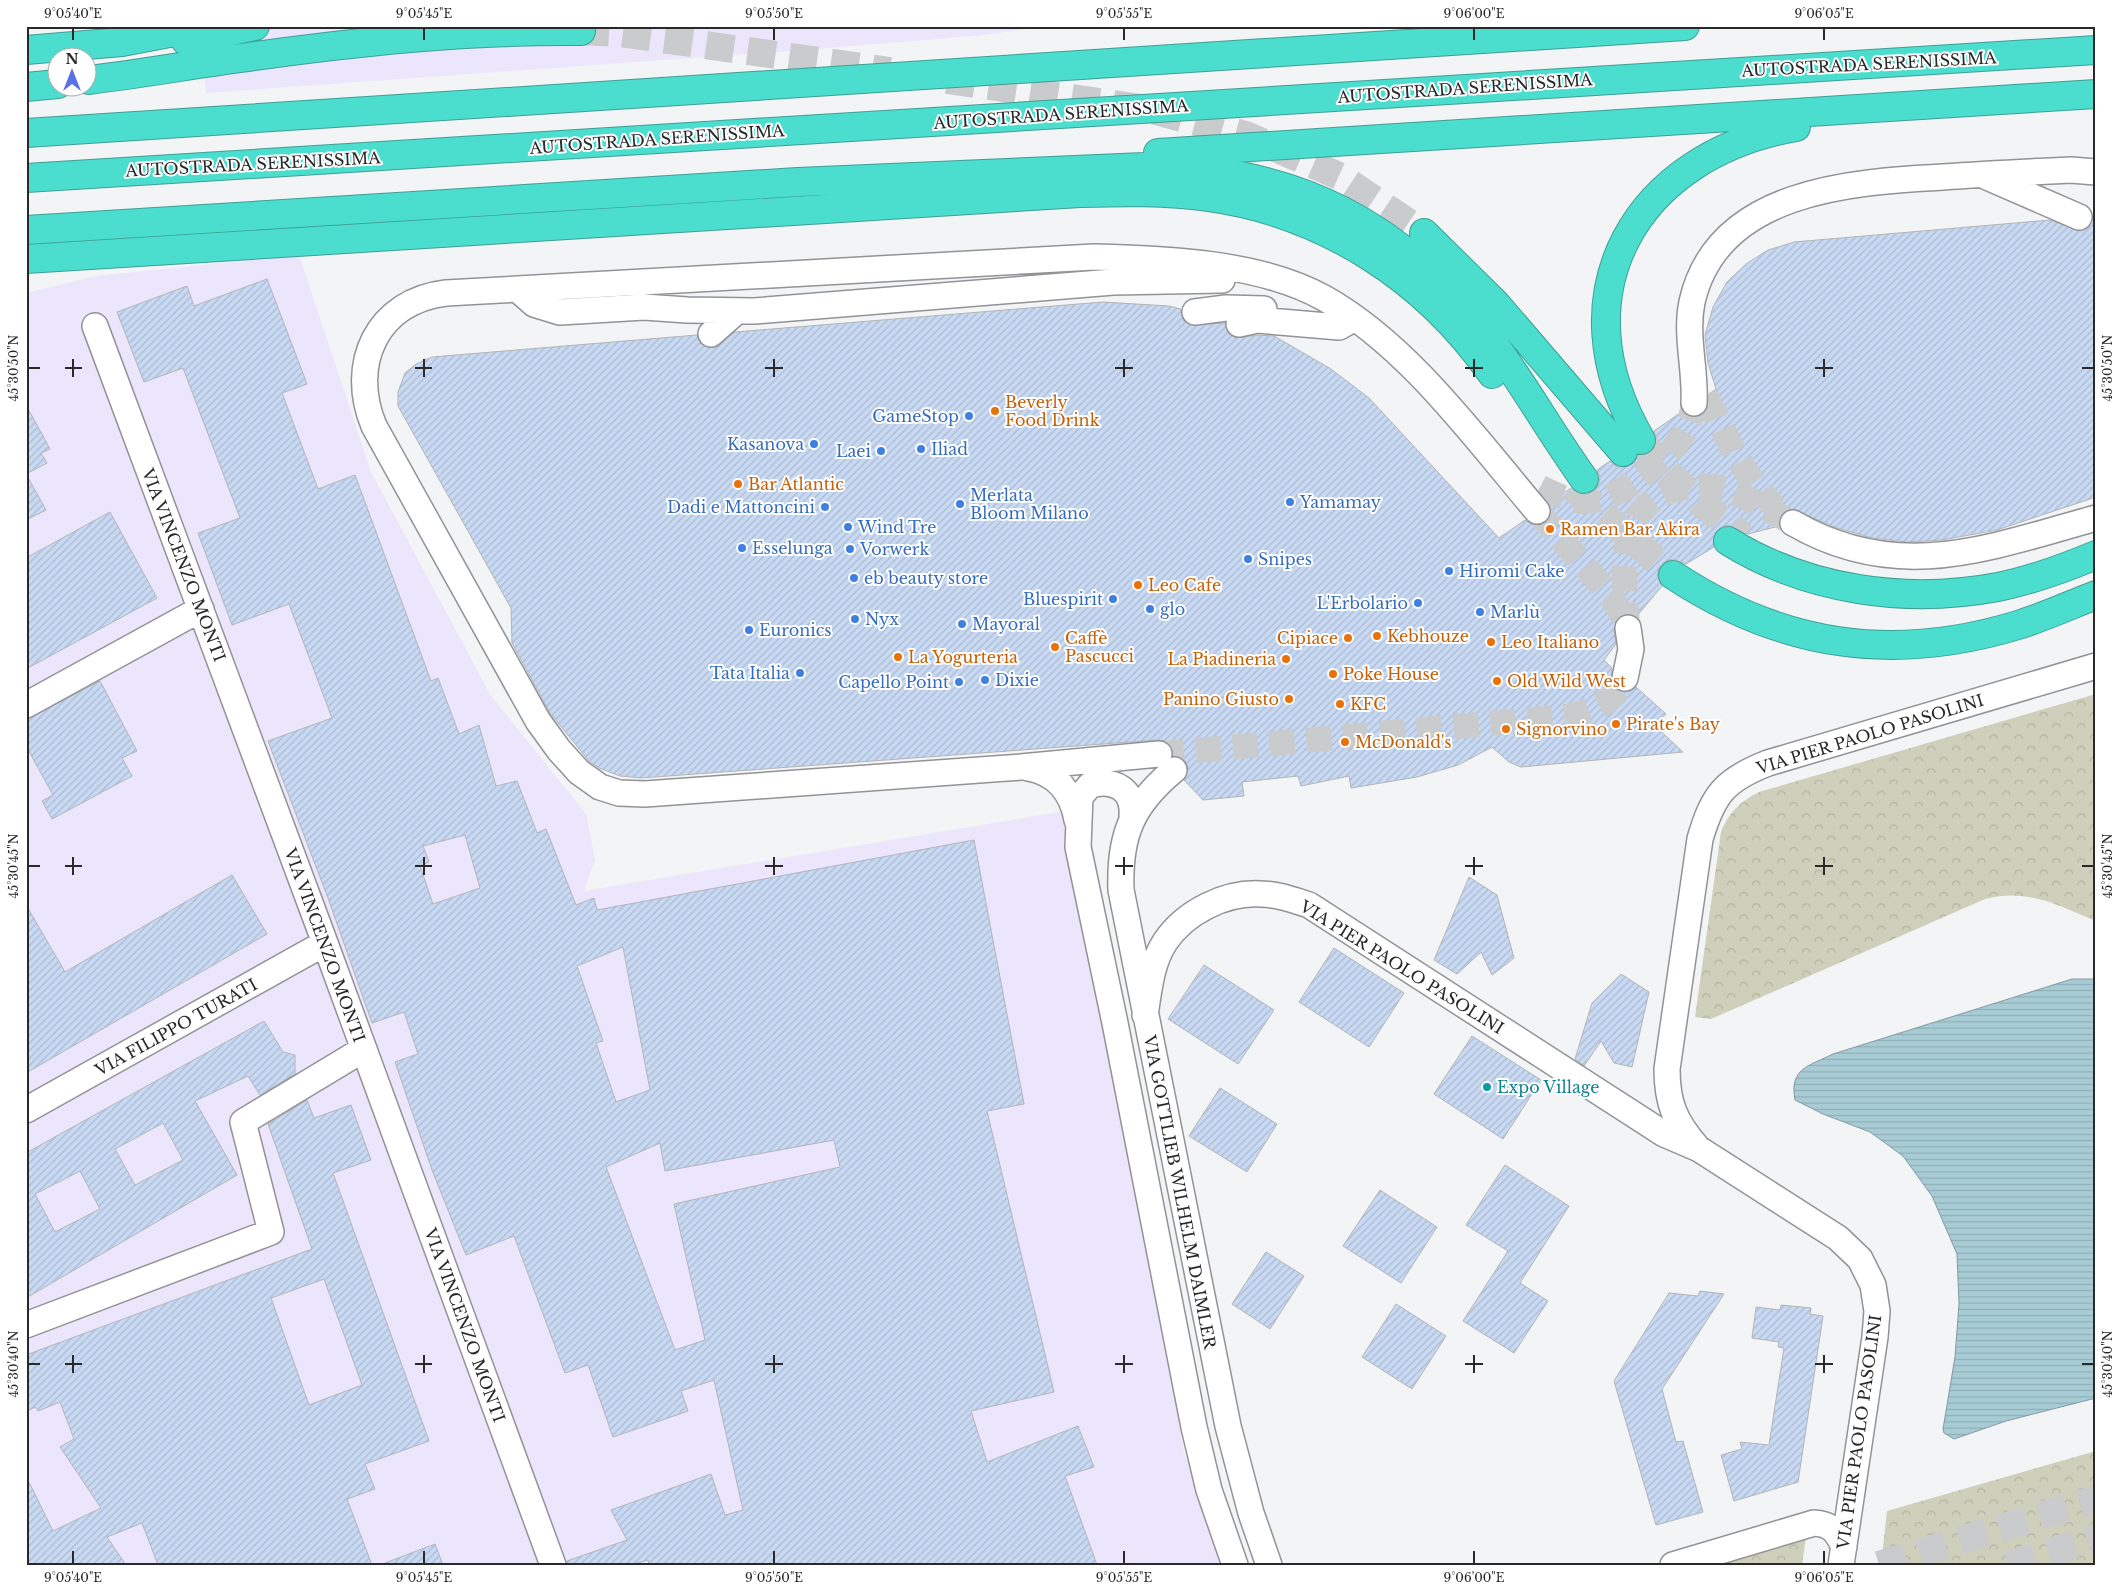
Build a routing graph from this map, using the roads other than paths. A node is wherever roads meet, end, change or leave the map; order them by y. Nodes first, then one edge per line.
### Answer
1 (206, 26) edge
2 (255, 26) edge
3 (1684, 26) edge
4 (581, 31) dead end
5 (26, 50) edge
6 (2096, 50) edge
7 (98, 56) edge
8 (48, 65) edge
9 (26, 68) edge
10 (98, 79) edge
11 (48, 85) edge
12 (26, 86) edge
13 (2096, 94) edge
14 (2096, 101) edge
15 (26, 133) edge
16 (2096, 172) edge
17 (1982, 175) junction
18 (26, 178) edge
19 (798, 182) junction
20 (2079, 217) dead end
21 (26, 230) edge
22 (1424, 234) tunnel mouth
23 (26, 259) edge
24 (516, 289) junction
25 (916, 298) junction
26 (1322, 298) junction
27 (737, 311) junction
28 (1195, 312) dead end
29 (934, 316) dead end
30 (1355, 318) junction
31 (1299, 322) junction
32 (1239, 324) dead end
33 (94, 326) dead end
34 (711, 334) dead end
35 (1700, 399) tunnel mouth
36 (1539, 499) tunnel mouth
37 (2096, 518) edge
38 (1793, 523) tunnel mouth
39 (1735, 539) tunnel mouth
40 (2096, 555) edge
41 (1673, 575) tunnel mouth
42 (2096, 595) edge
43 (201, 609) junction
44 (1628, 628) tunnel mouth
45 (520, 658) dead end
46 (2096, 666) edge
47 (1625, 678) tunnel mouth
48 (520, 688) junction
49 (26, 704) edge
50 (1021, 767) junction
51 (1132, 816) junction
52 (1078, 830) junction
53 (326, 943) junction
54 (1144, 1015) junction
55 (364, 1049) junction
56 (26, 1110) edge
57 (1699, 1148) junction
58 (26, 1325) edge
59 (1843, 1556) edge
60 (553, 1565) edge
61 (1235, 1565) edge
62 (1269, 1565) edge
63 (1674, 1565) edge

1 - 5 highway
2 - 7 highway
3 - 15 highway
4 - 10 highway
6 - 18 highway, AUTOSTRADA SERENISSIMA
8 - 9 highway
11 - 12 highway
13 - 19 highway
14 - 22 highway
16 - 17 street
17 - 20 street
17 - 35 street
19 - 21 highway
19 - 23 highway
24 - 26 street
24 - 27 street
24 - 48 street
25 - 26 street
25 - 27 street
25 - 29 street
26 - 30 street
27 - 34 street
28 - 31 street
30 - 31 street
30 - 36 street
31 - 32 street
33 - 43 street, VIA VINCENZO MONTI
37 - 38 street
39 - 40 highway
41 - 42 highway
43 - 49 street
43 - 53 street, VIA VINCENZO MONTI
44 - 47 street
45 - 48 street
46 - 57 street, VIA PIER PAOLO PASOLINI
48 - 50 street
50 - 51 street
50 - 52 street
51 - 52 street
51 - 54 street, VIA GOTTLIEB WILHELM DAIMLER
52 - 61 street, VIA GOTTLIEB WILHELM DAIMLER
53 - 55 street, VIA VINCENZO MONTI
53 - 56 street, VIA FILIPPO TURATI
54 - 57 street, VIA PIER PAOLO PASOLINI
54 - 62 street, VIA GOTTLIEB WILHELM DAIMLER
55 - 58 street
55 - 60 street, VIA VINCENZO MONTI
57 - 59 street, VIA PIER PAOLO PASOLINI
59 - 63 street

